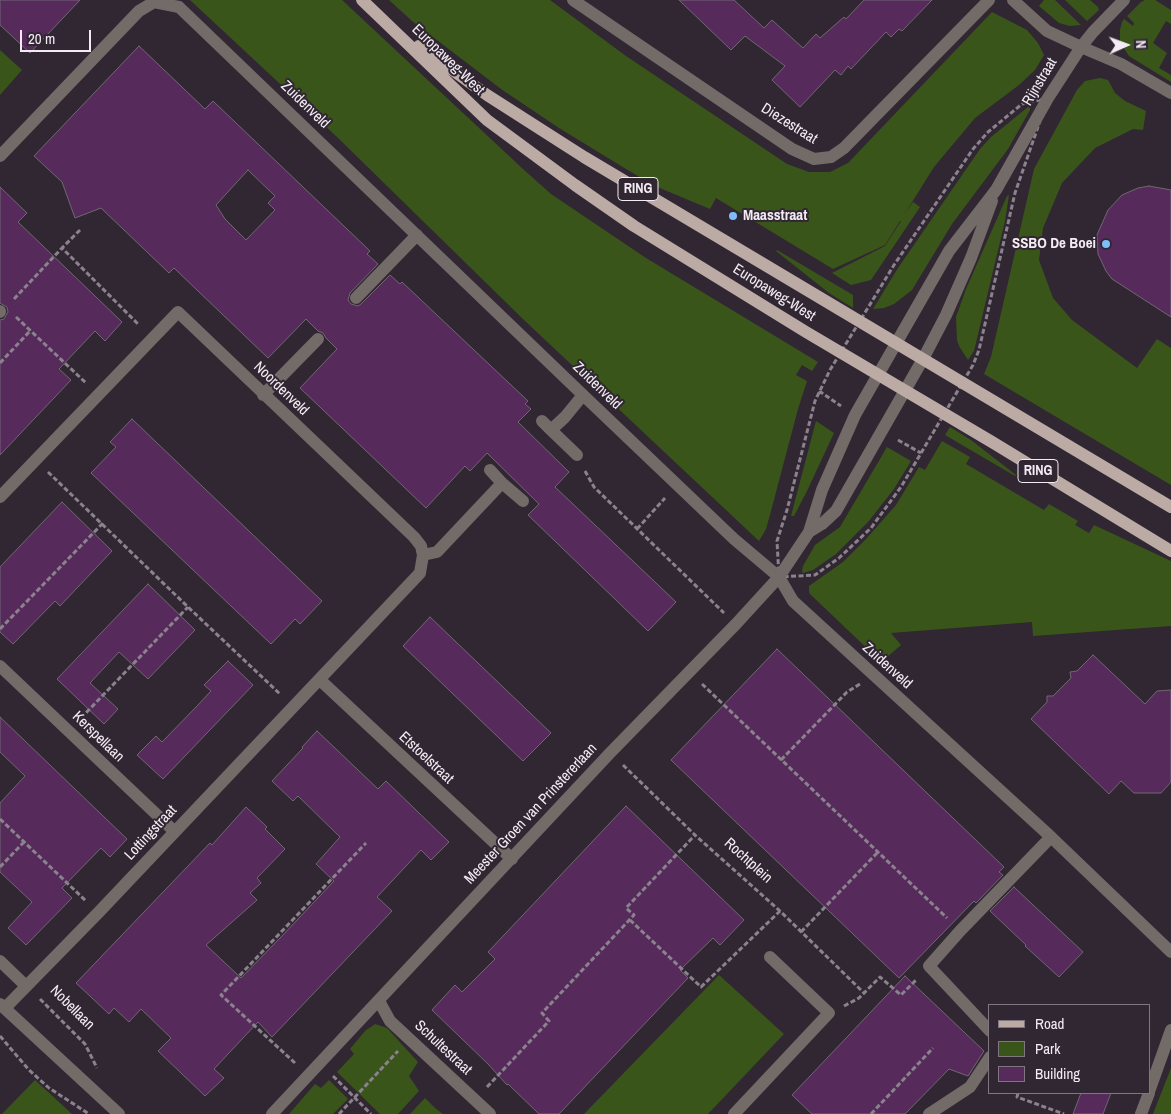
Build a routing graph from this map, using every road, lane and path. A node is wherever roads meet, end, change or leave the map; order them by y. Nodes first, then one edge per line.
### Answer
1 (362, 0) edge
2 (573, 0) edge
3 (989, 0) edge
4 (1013, 0) edge
5 (1124, 0) edge
6 (388, 24) junction
7 (1081, 47) junction
8 (1171, 93) edge
9 (1048, 98) junction
10 (0, 156) edge
11 (996, 190) junction
12 (80, 230) dead end
13 (417, 235) junction
14 (62, 248) junction
15 (356, 298) dead end
16 (2, 310) edge
17 (30, 331) junction
18 (152, 338) junction
19 (318, 339) dead end
20 (896, 343) junction
21 (923, 360) junction
22 (0, 363) edge
23 (878, 374) junction
24 (962, 383) junction
25 (905, 391) junction
26 (98, 394) junction
27 (263, 395) junction
28 (583, 396) junction
29 (944, 414) junction
30 (542, 420) dead end
31 (551, 430) junction
32 (577, 455) joint
33 (35, 459) junction
34 (490, 470) dead end
35 (502, 483) junction
36 (678, 485) junction
37 (0, 496) edge
38 (523, 501) dead end
39 (1171, 507) edge
40 (103, 523) junction
41 (637, 529) junction
42 (809, 532) junction
43 (1171, 552) edge
44 (423, 555) junction
45 (779, 577) junction
46 (188, 607) junction
47 (736, 624) junction
48 (0, 629) edge
49 (0, 666) edge
50 (688, 672) junction
51 (874, 676) junction
52 (320, 680) junction
53 (294, 706) junction
54 (72, 735) junction
55 (610, 753) junction
56 (781, 760) junction
57 (0, 819) edge
58 (174, 832) junction
59 (695, 835) junction
60 (1051, 837) junction
61 (24, 842) junction
62 (366, 843) dead end
63 (878, 852) junction
64 (512, 859) junction
65 (0, 867) edge
66 (780, 911) junction
67 (98, 913) junction
68 (630, 920) junction
69 (960, 931) junction
70 (801, 932) junction
71 (1171, 952) edge
72 (770, 957) dead end
73 (0, 961) edge
74 (929, 966) junction
75 (26, 986) junction
76 (864, 993) junction
77 (379, 1001) junction
78 (3, 1006) edge
79 (829, 1013) junction
80 (988, 1029) edge
81 (1171, 1030) edge
82 (0, 1036) edge
83 (410, 1039) junction
84 (933, 1048) dead end
85 (988, 1060) edge
86 (320, 1063) junction
87 (100, 1075) dead end
88 (309, 1075) junction
89 (1151, 1085) edge
90 (1018, 1094) edge
91 (1148, 1094) edge
92 (354, 1097) junction
93 (475, 1100) junction
94 (89, 1114) edge
95 (119, 1114) edge
96 (272, 1114) edge
97 (339, 1114) edge
98 (371, 1114) edge
99 (490, 1114) edge
100 (734, 1114) edge
101 (871, 1114) edge
102 (929, 1114) edge
103 (1064, 1114) edge
104 (1141, 1114) edge

1 - 6 main road, Europaweg-West / RING
2 - 3 street, Diezestraat
4 - 7 street
5 - 7 street, Rijnstraat
6 - 20 main road, Europaweg-West / RING
6 - 23 main road, Europaweg-West / RING
7 - 8 street
7 - 9 street, Rijnstraat
9 - 11 street, Rijnstraat
9 - 24 path
10 - 13 street, Zuidenveld
11 - 20 street, Rijnstraat
11 - 21 street, Rijnstraat
12 - 14 path
13 - 15 street
13 - 28 street, Zuidenveld
14 - 16 path
14 - 18 path
16 - 17 path
17 - 22 path
17 - 26 path
18 - 26 street, Noordenveld
18 - 27 street, Noordenveld
19 - 27 street
20 - 21 main road, Europaweg-West / RING
20 - 23 street, Rijnstraat
21 - 24 main road, Europaweg-West / RING
21 - 25 street, Rijnstraat
23 - 25 main road, Europaweg-West / RING
23 - 42 street, Meester Groen van Prinstererlaan
24 - 29 path
24 - 39 main road, Europaweg-West / RING
25 - 29 main road, Europaweg-West / RING
25 - 42 street, Meester Groen van Prinstererlaan
26 - 33 street, Noordenveld
27 - 44 street, Noordenveld
28 - 31 street
28 - 36 street, Zuidenveld
29 - 43 main road, Europaweg-West / RING
29 - 45 path
30 - 31 street
31 - 32 street
32 - 41 path
33 - 37 street, Noordenveld
33 - 40 path
34 - 35 street
35 - 38 street
35 - 44 street
36 - 41 path
36 - 45 street, Zuidenveld
40 - 46 path
40 - 48 path
41 - 47 path
42 - 45 street, Meester Groen van Prinstererlaan
44 - 52 street
45 - 47 street, Meester Groen van Prinstererlaan
45 - 51 street, Zuidenveld
46 - 53 path
46 - 54 path
47 - 50 street, Meester Groen van Prinstererlaan
49 - 54 street, Kerspellaan
50 - 55 street, Meester Groen van Prinstererlaan
50 - 56 path
51 - 56 path
51 - 60 street, Zuidenveld
52 - 53 street, Lottingstraat
52 - 64 street, Etstoelstraat
53 - 58 street, Lottingstraat
54 - 58 street, Kerspellaan
55 - 59 path, Rochtplein
55 - 64 street, Meester Groen van Prinstererlaan
56 - 63 path
57 - 61 path
58 - 67 street, Lottingstraat
59 - 66 path, Rochtplein
59 - 68 path
60 - 69 street
60 - 71 street, Zuidenveld
61 - 65 path
61 - 67 path
62 - 88 path
63 - 69 path
63 - 70 path
64 - 77 street, Meester Groen van Prinstererlaan
66 - 68 path
66 - 70 path, Rochtplein
67 - 75 street, Lottingstraat
68 - 93 path
69 - 74 street
70 - 76 path, Rochtplein
72 - 79 street
73 - 75 street, Nobellaan
74 - 76 path
74 - 80 street
75 - 78 street, Lottingstraat
75 - 87 path, Nobellaan
76 - 79 path
77 - 83 street, Schultestraat
77 - 86 street, Meester Groen van Prinstererlaan
78 - 95 street
79 - 100 street
81 - 89 street
82 - 94 path
83 - 92 path
83 - 93 street, Schultestraat
84 - 101 path
85 - 102 street
86 - 88 street, Meester Groen van Prinstererlaan
86 - 92 path
88 - 96 street, Meester Groen van Prinstererlaan
90 - 103 path
91 - 104 street
92 - 97 path
92 - 98 path
93 - 99 street, Schultestraat

